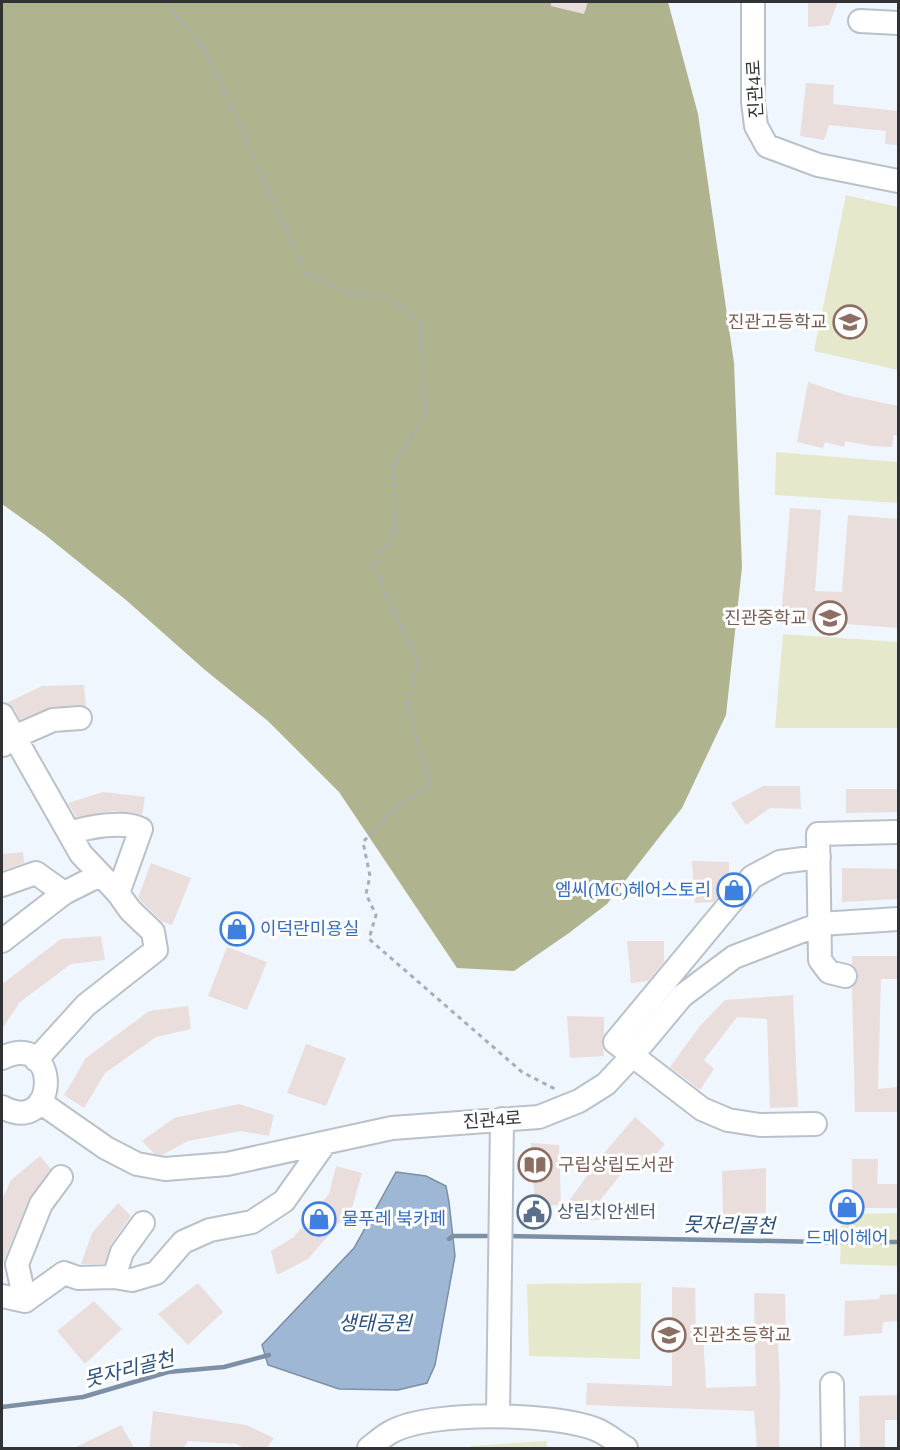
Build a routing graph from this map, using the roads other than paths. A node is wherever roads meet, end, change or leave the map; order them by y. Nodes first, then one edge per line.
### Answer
1 (753, 2) edge
2 (860, 21) dead end
3 (898, 22) edge
4 (898, 181) edge
5 (2, 715) edge
6 (80, 718) dead end
7 (8, 741) edge
8 (896, 832) dead end
9 (69, 833) junction
10 (819, 857) junction
11 (100, 874) junction
12 (2, 885) edge
13 (64, 893) junction
14 (118, 893) junction
15 (898, 919) edge
16 (820, 924) junction
17 (2, 941) edge
18 (845, 976) dead end
19 (632, 1056) junction
20 (2, 1058) edge
21 (36, 1060) junction
22 (40, 1102) junction
23 (2, 1107) edge
24 (502, 1119) junction
25 (815, 1124) dead end
26 (326, 1143) junction
27 (61, 1177) dead end
28 (143, 1223) dead end
29 (114, 1277) junction
30 (2, 1296) edge
31 (25, 1301) junction
32 (832, 1384) dead end
33 (498, 1416) junction
34 (369, 1449) edge
35 (626, 1449) edge
36 (833, 1449) edge

1 - 4 street, 진관4로
2 - 3 street
5 - 7 street
6 - 7 street
7 - 9 street
8 - 10 street
9 - 11 street
9 - 14 street
10 - 16 street
10 - 19 street
11 - 13 street
11 - 14 street
12 - 13 street
13 - 17 street
14 - 21 street
15 - 16 street, 진관4로
16 - 18 street
16 - 19 street, 진관4로
19 - 24 street, 진관4로
19 - 25 street
20 - 21 street
21 - 22 street
22 - 23 street
22 - 26 street, 진관4로
24 - 26 street, 진관4로
24 - 33 street
26 - 29 street
27 - 31 street
28 - 29 street
29 - 31 street
30 - 31 street
32 - 36 street
33 - 34 street
33 - 35 street

